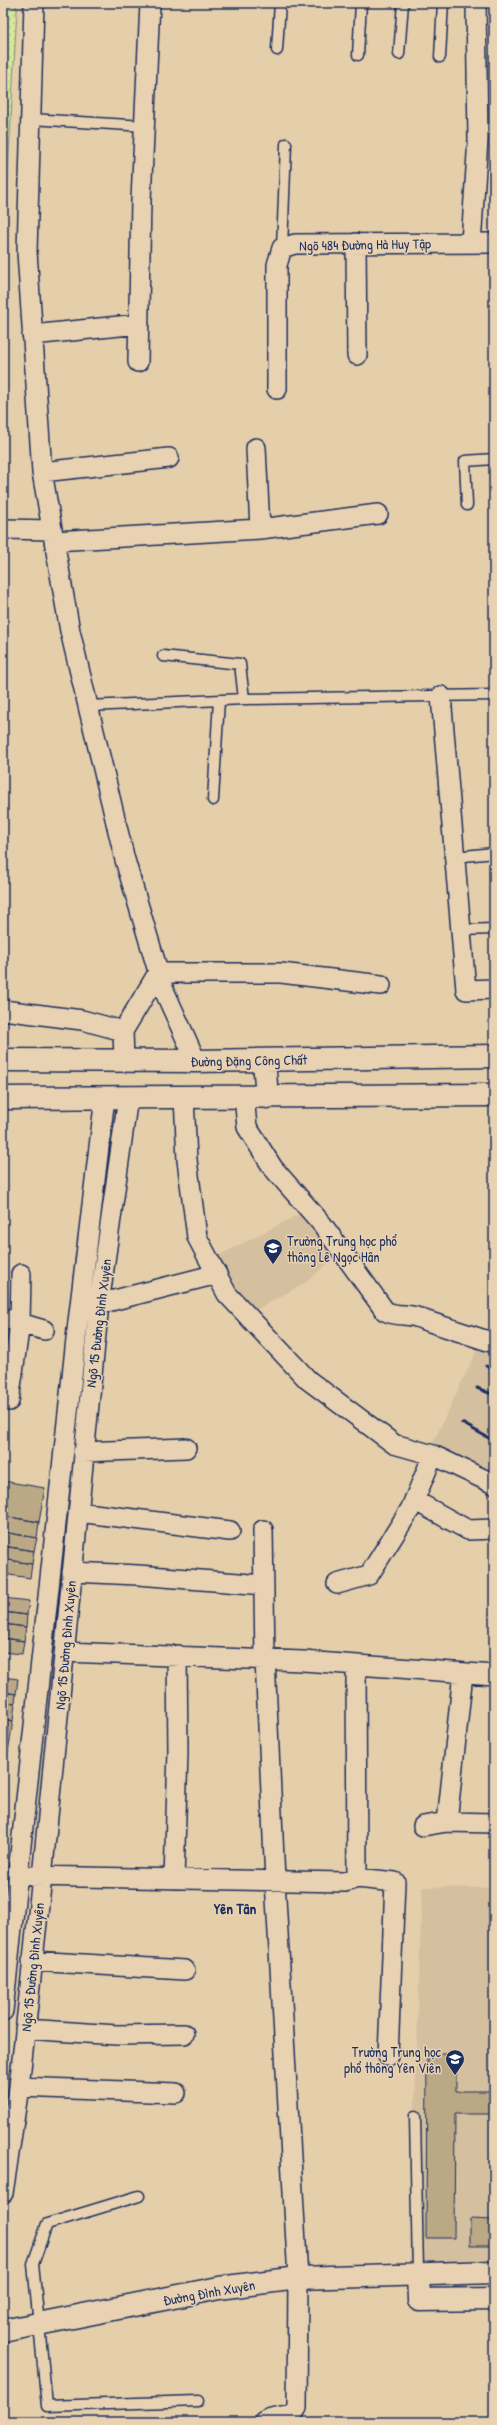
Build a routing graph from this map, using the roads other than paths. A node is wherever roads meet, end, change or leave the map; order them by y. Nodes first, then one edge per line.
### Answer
1 (34, 3) edge
2 (150, 3) edge
3 (280, 3) edge
4 (361, 3) edge
5 (403, 3) edge
6 (443, 3) edge
7 (476, 3) edge
8 (277, 50) dead end
9 (399, 54) dead end
10 (358, 55) dead end
11 (440, 57) dead end
12 (31, 119) junction
13 (145, 126) junction
14 (286, 144) dead end
15 (356, 243) junction
16 (471, 243) junction
17 (494, 243) edge
18 (282, 248) junction
19 (139, 324) junction
20 (32, 335) junction
21 (357, 355) dead end
22 (138, 362) dead end
23 (277, 389) dead end
24 (256, 448) dead end
25 (169, 458) dead end
26 (494, 459) edge
27 (42, 472) junction
28 (466, 505) dead end
29 (378, 514) dead end
30 (3, 529) edge
31 (260, 529) junction
32 (53, 536) junction
33 (162, 656) dead end
34 (494, 694) edge
35 (441, 696) junction
36 (244, 699) junction
37 (219, 700) junction
38 (88, 706) junction
39 (213, 800) dead end
40 (494, 853) edge
41 (454, 857) junction
42 (494, 929) edge
43 (460, 930) junction
44 (158, 974) junction
45 (381, 985) dead end
46 (494, 989) edge
47 (3, 1010) edge
48 (123, 1031) junction
49 (494, 1056) edge
50 (3, 1060) edge
51 (124, 1060) junction
52 (264, 1060) junction
53 (196, 1061) junction
54 (494, 1095) edge
55 (244, 1096) junction
56 (266, 1096) junction
57 (128, 1097) junction
58 (184, 1097) junction
59 (3, 1098) edge
60 (105, 1098) junction
61 (21, 1274) dead end
62 (217, 1274) junction
63 (99, 1304) junction
64 (12, 1320) edge
65 (44, 1330) dead end
66 (494, 1343) edge
67 (9, 1401) dead end
68 (186, 1448) dead end
69 (83, 1452) junction
70 (433, 1455) junction
71 (494, 1484) edge
72 (60, 1487) junction
73 (80, 1490) junction
74 (414, 1500) junction
75 (78, 1512) junction
76 (494, 1529) edge
77 (263, 1530) dead end
78 (230, 1531) dead end
79 (72, 1572) junction
80 (337, 1584) dead end
81 (264, 1585) junction
82 (65, 1652) junction
83 (177, 1656) junction
84 (266, 1659) junction
85 (356, 1665) junction
86 (463, 1673) junction
87 (494, 1675) edge
88 (447, 1822) junction
89 (494, 1823) edge
90 (423, 1826) dead end
91 (18, 1875) junction
92 (42, 1877) junction
93 (357, 1878) junction
94 (174, 1879) junction
95 (275, 1881) junction
96 (32, 1961) junction
97 (185, 1970) dead end
98 (3, 2011) edge
99 (25, 2029) junction
100 (184, 2034) dead end
101 (388, 2056) dead end
102 (19, 2087) junction
103 (176, 2093) dead end
104 (415, 2116) dead end
105 (3, 2194) edge
106 (139, 2196) dead end
107 (494, 2272) edge
108 (418, 2274) junction
109 (298, 2278) junction
110 (494, 2299) edge
111 (38, 2324) junction
112 (3, 2331) edge
113 (198, 2401) dead end
114 (265, 2422) edge

1 - 12 street
2 - 13 street
3 - 8 lane
4 - 10 lane
5 - 9 lane
6 - 11 lane
7 - 16 street
12 - 13 lane
12 - 20 street
13 - 19 street
14 - 18 lane
15 - 16 street, Ngõ 484 Đường Hà Huy Tập
15 - 18 street, Ngõ 484 Đường Hà Huy Tập
15 - 21 street
16 - 17 street, Ngõ 484 Đường Hà Huy Tập
18 - 23 street, Ngõ 484 Đường Hà Huy Tập
19 - 20 street
19 - 22 street
20 - 27 street
24 - 31 street
25 - 27 street
26 - 28 lane
27 - 32 street
29 - 31 street
30 - 32 street
31 - 32 street
32 - 38 street
33 - 36 lane
34 - 35 lane
35 - 36 lane
35 - 41 street
36 - 37 lane
37 - 38 lane
37 - 39 lane
38 - 44 street
40 - 41 lane
41 - 43 street
42 - 43 lane
43 - 46 street
44 - 45 street
44 - 48 street
44 - 53 street
47 - 48 street
48 - 51 street
49 - 52 main road, Đường Đặng Công Chất
50 - 51 main road, Đường Đặng Công Chất
51 - 53 main road, Đường Đặng Công Chất
52 - 53 main road, Đường Đặng Công Chất
52 - 56 main road
54 - 56 main road
55 - 56 main road
55 - 58 main road
55 - 66 street
57 - 58 main road
57 - 60 main road
57 - 63 street, Ngõ 15 Đường Đình Xuyên
58 - 62 street
59 - 60 main road
60 - 72 street, Ngõ 15 Đường Đình Xuyên
61 - 64 street
62 - 63 street
62 - 70 street
63 - 69 street, Ngõ 15 Đường Đình Xuyên
64 - 65 street
64 - 67 street
68 - 69 street
69 - 73 street, Ngõ 15 Đường Đình Xuyên
70 - 71 street
70 - 74 street
72 - 73 street
72 - 91 street, Ngõ 15 Đường Đình Xuyên
73 - 75 street, Ngõ 15 Đường Đình Xuyên
74 - 76 street
74 - 80 street
75 - 78 street
75 - 79 street, Ngõ 15 Đường Đình Xuyên
77 - 81 street
79 - 81 street
79 - 82 street, Ngõ 15 Đường Đình Xuyên
81 - 84 street
82 - 83 street
82 - 92 street, Ngõ 15 Đường Đình Xuyên
83 - 84 street
83 - 94 street
84 - 85 street
84 - 95 street
85 - 86 street
85 - 93 street
86 - 87 street
86 - 88 street
88 - 89 street
88 - 90 street
91 - 92 street
91 - 98 street, Ngõ 15 Đường Đình Xuyên
92 - 94 street
92 - 96 street, Ngõ 15 Đường Đình Xuyên
93 - 95 street
93 - 101 street
94 - 95 street
95 - 109 street
96 - 97 street
96 - 99 street, Ngõ 15 Đường Đình Xuyên
99 - 100 street
99 - 102 street, Ngõ 15 Đường Đình Xuyên
102 - 103 street
102 - 105 street, Ngõ 15 Đường Đình Xuyên
104 - 108 lane
106 - 111 lane
107 - 108 main road, Đường Đình Xuyên
108 - 109 main road, Đường Đình Xuyên
108 - 110 main road
109 - 111 main road, Đường Đình Xuyên
109 - 114 street
111 - 112 main road, Đường Đình Xuyên
111 - 113 lane

